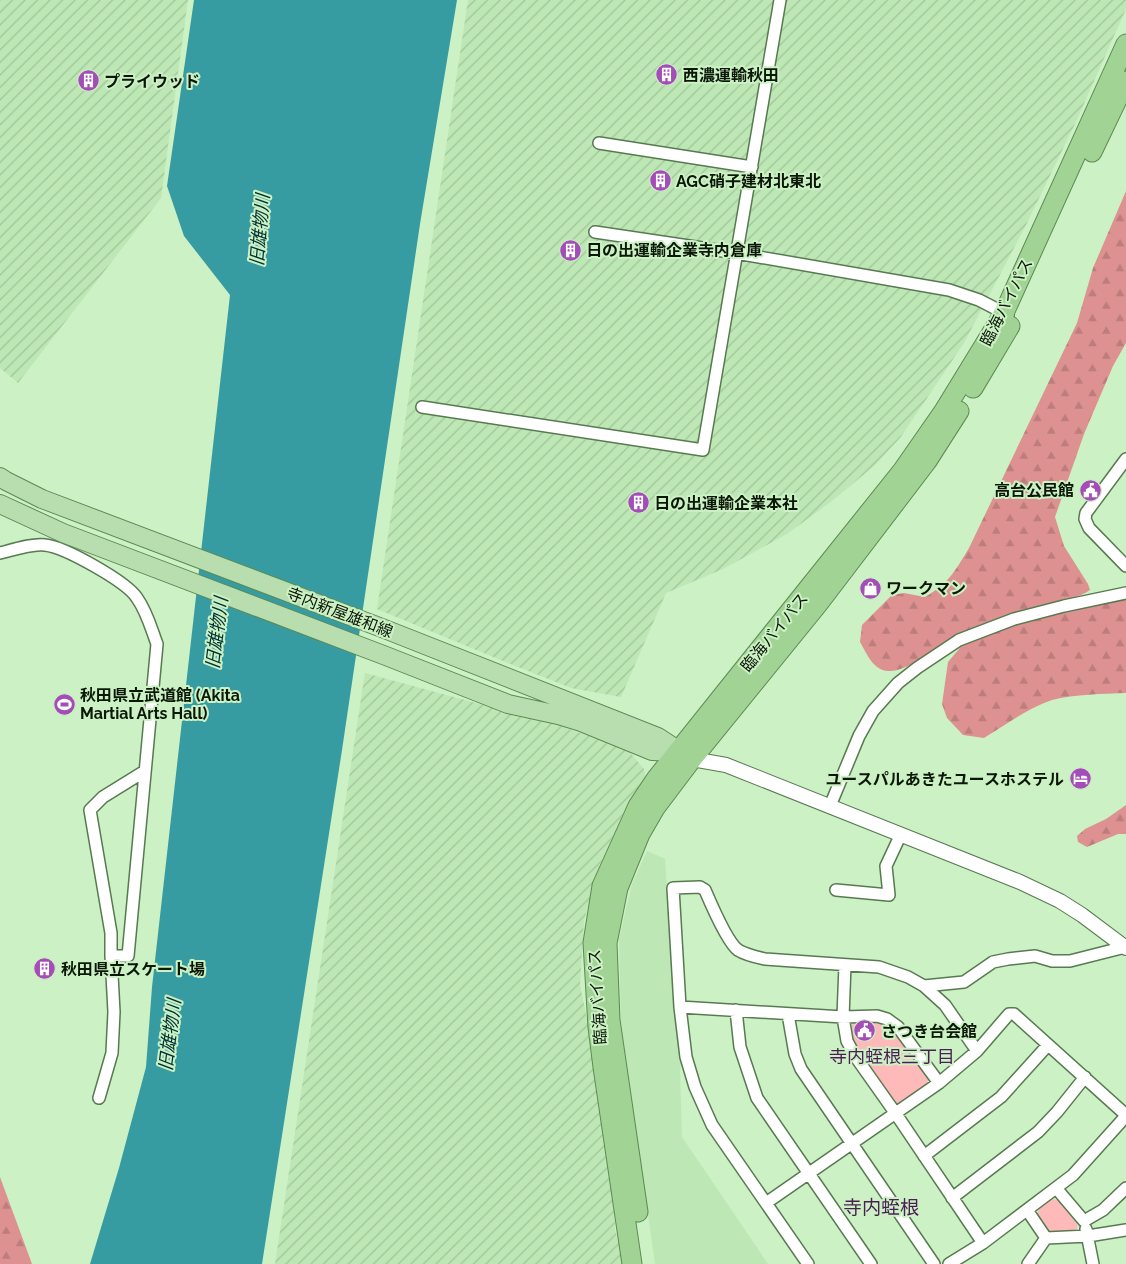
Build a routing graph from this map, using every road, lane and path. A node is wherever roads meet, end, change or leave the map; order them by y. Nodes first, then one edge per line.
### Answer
1 (780, 0) edge
2 (1126, 44) edge
3 (1126, 81) edge
4 (599, 143) dead end
5 (752, 167) junction
6 (595, 232) dead end
7 (736, 253) junction
8 (1009, 316) junction
9 (422, 407) dead end
10 (1126, 459) edge
11 (0, 477) edge
12 (0, 504) edge
13 (0, 553) edge
14 (1126, 566) edge
15 (1126, 594) edge
16 (685, 756) junction
17 (145, 771) junction
18 (830, 806) junction
19 (901, 834) junction
20 (836, 890) dead end
21 (1126, 947) edge
22 (111, 956) junction
23 (845, 965) junction
24 (924, 986) junction
25 (680, 1007) junction
26 (736, 1010) junction
27 (788, 1014) junction
28 (843, 1017) junction
29 (1048, 1045) junction
30 (977, 1051) junction
31 (1085, 1077) junction
32 (939, 1083) junction
33 (99, 1098) dead end
34 (896, 1114) junction
35 (1126, 1116) edge
36 (852, 1144) junction
37 (924, 1156) junction
38 (809, 1174) junction
39 (1056, 1188) junction
40 (1126, 1188) edge
41 (952, 1198) junction
42 (766, 1203) junction
43 (1027, 1210) junction
44 (1084, 1221) junction
45 (1126, 1230) edge
46 (1088, 1236) junction
47 (1046, 1238) junction
48 (983, 1243) junction
49 (632, 1264) edge
50 (645, 1264) edge
51 (808, 1264) edge
52 (871, 1264) edge
53 (934, 1264) edge
54 (949, 1264) edge
55 (1028, 1264) edge
56 (1093, 1264) edge

1 - 5 street
2 - 8 highway, 臨海バイパス
3 - 8 highway, 臨海バイパス
4 - 5 street
5 - 7 street
6 - 7 street
7 - 8 street
7 - 9 street
8 - 16 highway, 臨海バイパス
10 - 14 street
11 - 16 main road, 寺内新屋雄和線
12 - 16 main road, 寺内新屋雄和線
13 - 17 street
15 - 18 street
16 - 18 street
16 - 49 highway, 臨海バイパス
16 - 50 highway, 臨海バイパス
17 - 22 street
17 - 22 street
18 - 19 street
19 - 20 street
19 - 21 street
21 - 24 street
22 - 33 street
23 - 24 street
23 - 25 street
23 - 28 street
24 - 30 street
25 - 26 street
25 - 42 street
26 - 27 street
26 - 38 street
27 - 28 street
27 - 36 street
28 - 32 street
28 - 34 street
29 - 30 street
29 - 31 street
29 - 37 street
30 - 32 street
31 - 35 street
31 - 41 street
32 - 34 street
34 - 36 street
34 - 37 street
35 - 39 street
36 - 38 street
36 - 53 street
37 - 41 street
38 - 42 street
38 - 52 street
39 - 43 street
39 - 44 street
40 - 44 street
41 - 48 street
42 - 51 street
43 - 47 street
43 - 48 street
44 - 46 street
45 - 46 street
46 - 47 street
46 - 56 street
47 - 55 street
48 - 54 street

